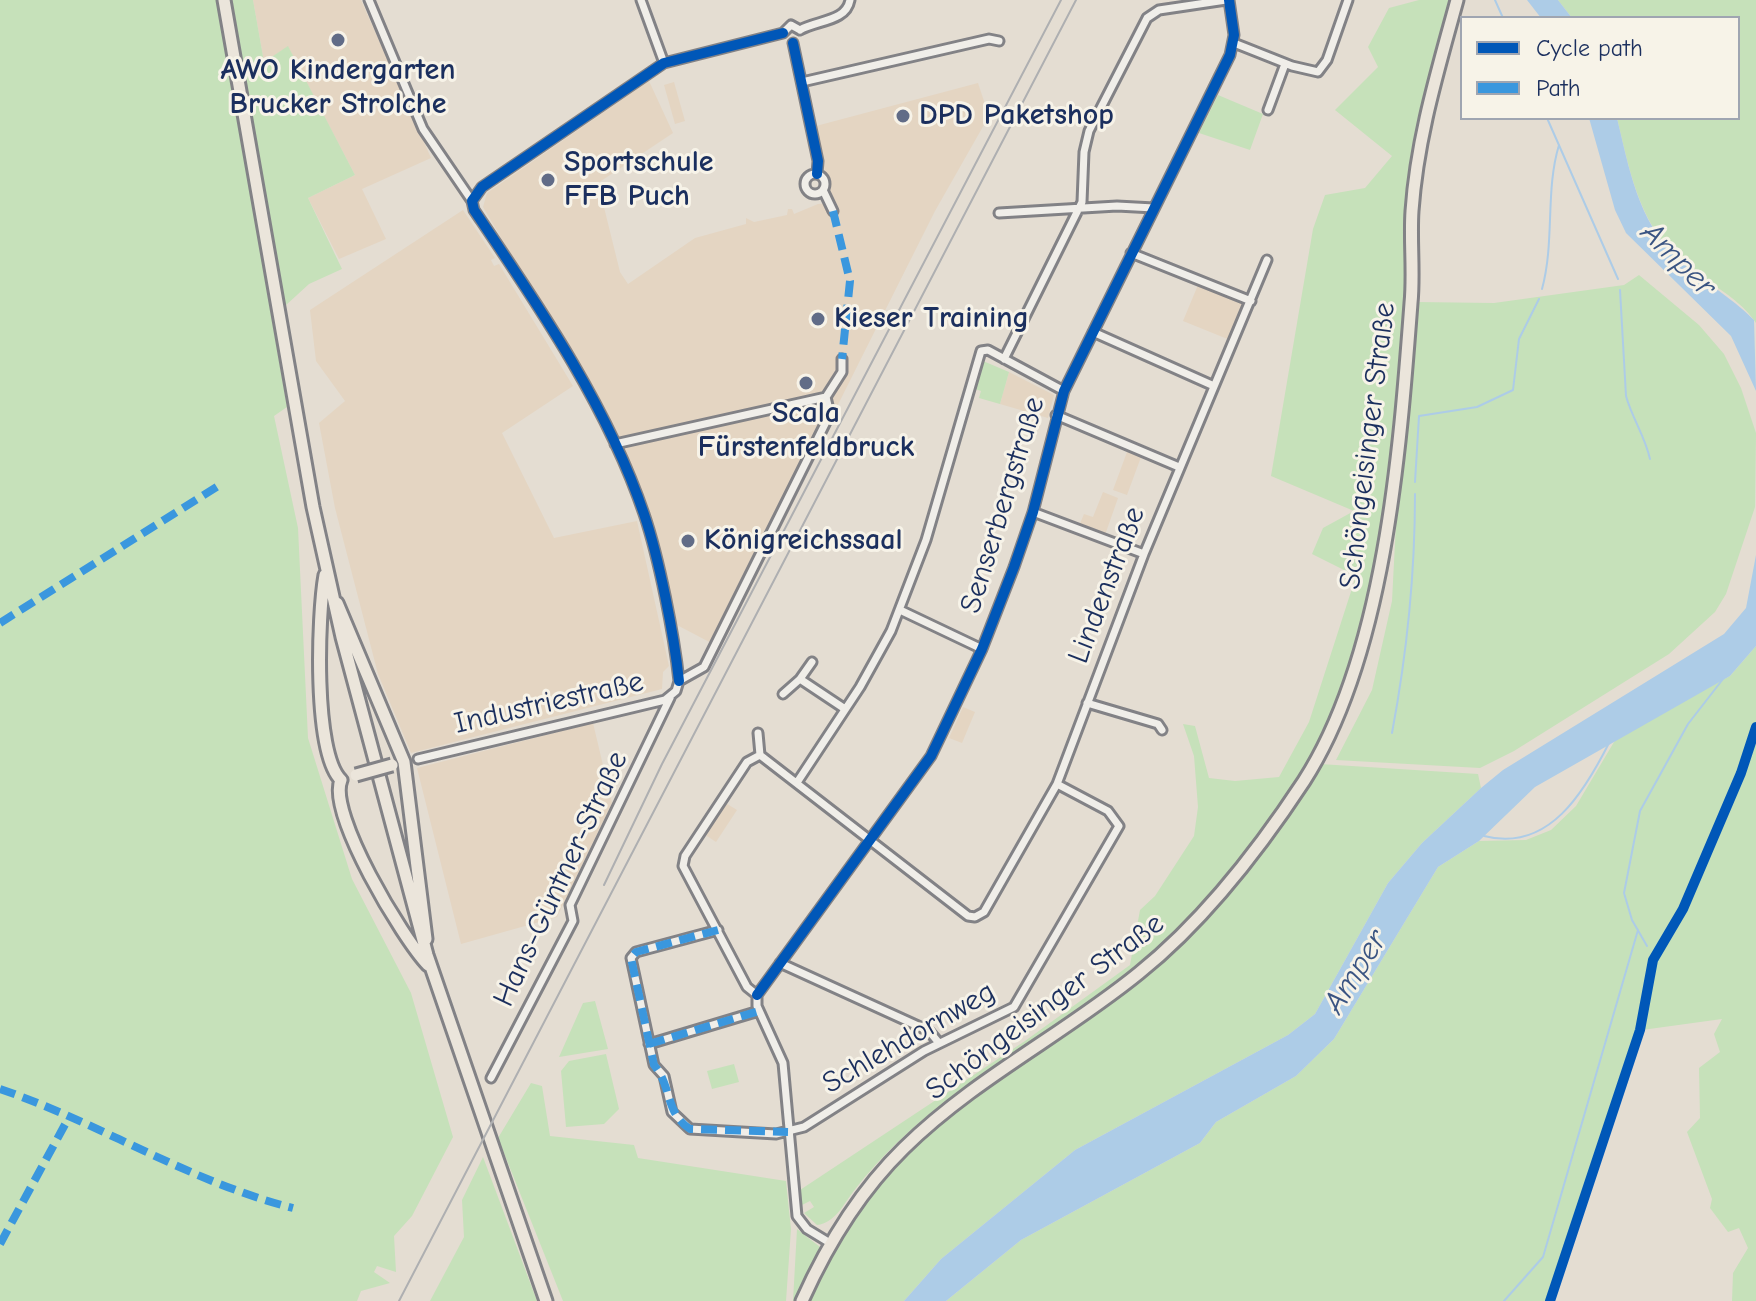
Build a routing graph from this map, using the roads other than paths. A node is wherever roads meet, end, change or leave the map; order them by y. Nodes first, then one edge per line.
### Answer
1 (224, 0) edge
2 (369, 0) edge
3 (641, 0) edge
4 (850, 0) edge
5 (1228, 0) edge
6 (1348, 0) edge
7 (1457, 0) edge
8 (800, 30) junction
9 (783, 33) junction
10 (999, 41) dead end
11 (793, 43) junction
12 (1234, 43) junction
13 (664, 63) junction
14 (1285, 64) junction
15 (802, 82) junction
16 (1268, 110) dead end
17 (817, 174) junction
18 (823, 190) junction
19 (472, 201) junction
20 (1079, 207) junction
21 (1154, 208) junction
22 (833, 211) dead end
23 (999, 213) dead end
24 (1131, 253) junction
25 (1267, 260) dead end
26 (1251, 301) junction
27 (1093, 332) junction
28 (842, 359) dead end
29 (1004, 359) junction
30 (1214, 386) junction
31 (1064, 391) junction
32 (826, 397) junction
33 (1056, 415) junction
34 (615, 444) junction
35 (1179, 467) junction
36 (1033, 512) junction
37 (1144, 554) junction
38 (326, 569) junction
39 (332, 594) junction
40 (900, 610) junction
41 (982, 649) junction
42 (812, 662) dead end
43 (800, 679) junction
44 (679, 681) junction
45 (783, 694) dead end
46 (670, 698) junction
47 (1087, 703) junction
48 (845, 709) junction
49 (1162, 730) dead end
50 (758, 733) dead end
51 (760, 755) junction
52 (418, 759) joint
53 (398, 763) junction
54 (341, 780) junction
55 (798, 781) junction
56 (1057, 784) junction
57 (872, 840) junction
58 (718, 930) junction
59 (427, 955) junction
60 (780, 963) junction
61 (431, 968) junction
62 (757, 995) junction
63 (759, 1011) junction
64 (939, 1043) junction
65 (649, 1044) junction
66 (491, 1078) dead end
67 (788, 1132) junction
68 (830, 1243) junction
69 (546, 1301) edge
70 (802, 1301) edge

1 - 38 main road
2 - 19 street, Industriestraße
3 - 13 street
4 - 8 street
5 - 12 street
5 - 20 street
6 - 14 street
7 - 68 main road, Schöngeisinger Straße
8 - 9 street
8 - 11 street
9 - 11 street
9 - 13 street
10 - 15 street
11 - 15 street
12 - 14 street
12 - 21 street, Senserbergstraße
13 - 19 street
14 - 16 street
15 - 17 street
17 - 18 street
17 - 18 street
18 - 22 street
19 - 34 street, Industriestraße
20 - 21 street
20 - 23 street
20 - 29 street
21 - 24 street, Senserbergstraße
24 - 26 street
24 - 27 street, Senserbergstraße
25 - 26 street, Lindenstraße
26 - 30 street, Lindenstraße
27 - 30 street
27 - 31 street, Senserbergstraße
28 - 32 street
29 - 31 street
29 - 40 street
30 - 35 street, Lindenstraße
31 - 33 street, Senserbergstraße
32 - 34 street
32 - 44 street
33 - 35 street
33 - 36 street, Senserbergstraße
34 - 44 street, Industriestraße
35 - 37 street, Lindenstraße
36 - 37 street
36 - 41 street, Senserbergstraße
37 - 47 street, Lindenstraße
38 - 39 main road
38 - 54 main road
39 - 53 main road
39 - 59 main road
40 - 41 street
40 - 48 street
41 - 57 street, Senserbergstraße
42 - 43 street
43 - 45 street
43 - 48 street
44 - 46 street, Industriestraße
46 - 52 street, Industriestraße
46 - 66 street, Hans-Güntner-Straße
47 - 49 street
47 - 56 street, Lindenstraße
48 - 55 street
50 - 51 street
51 - 55 street
51 - 58 street
52 - 53 main road
53 - 54 main road, bridge
53 - 59 main road
54 - 61 main road
55 - 57 street
56 - 57 street, Lindenstraße
56 - 64 street, Schlehdornweg
57 - 60 street, Senserbergstraße
58 - 62 street
58 - 65 street
59 - 61 main road
60 - 62 street, Senserbergstraße
60 - 64 street
61 - 69 main road
62 - 63 street
63 - 65 street
63 - 67 street
64 - 67 street, Schlehdornweg
65 - 67 street
67 - 68 street
68 - 70 main road, Schöngeisinger Straße

